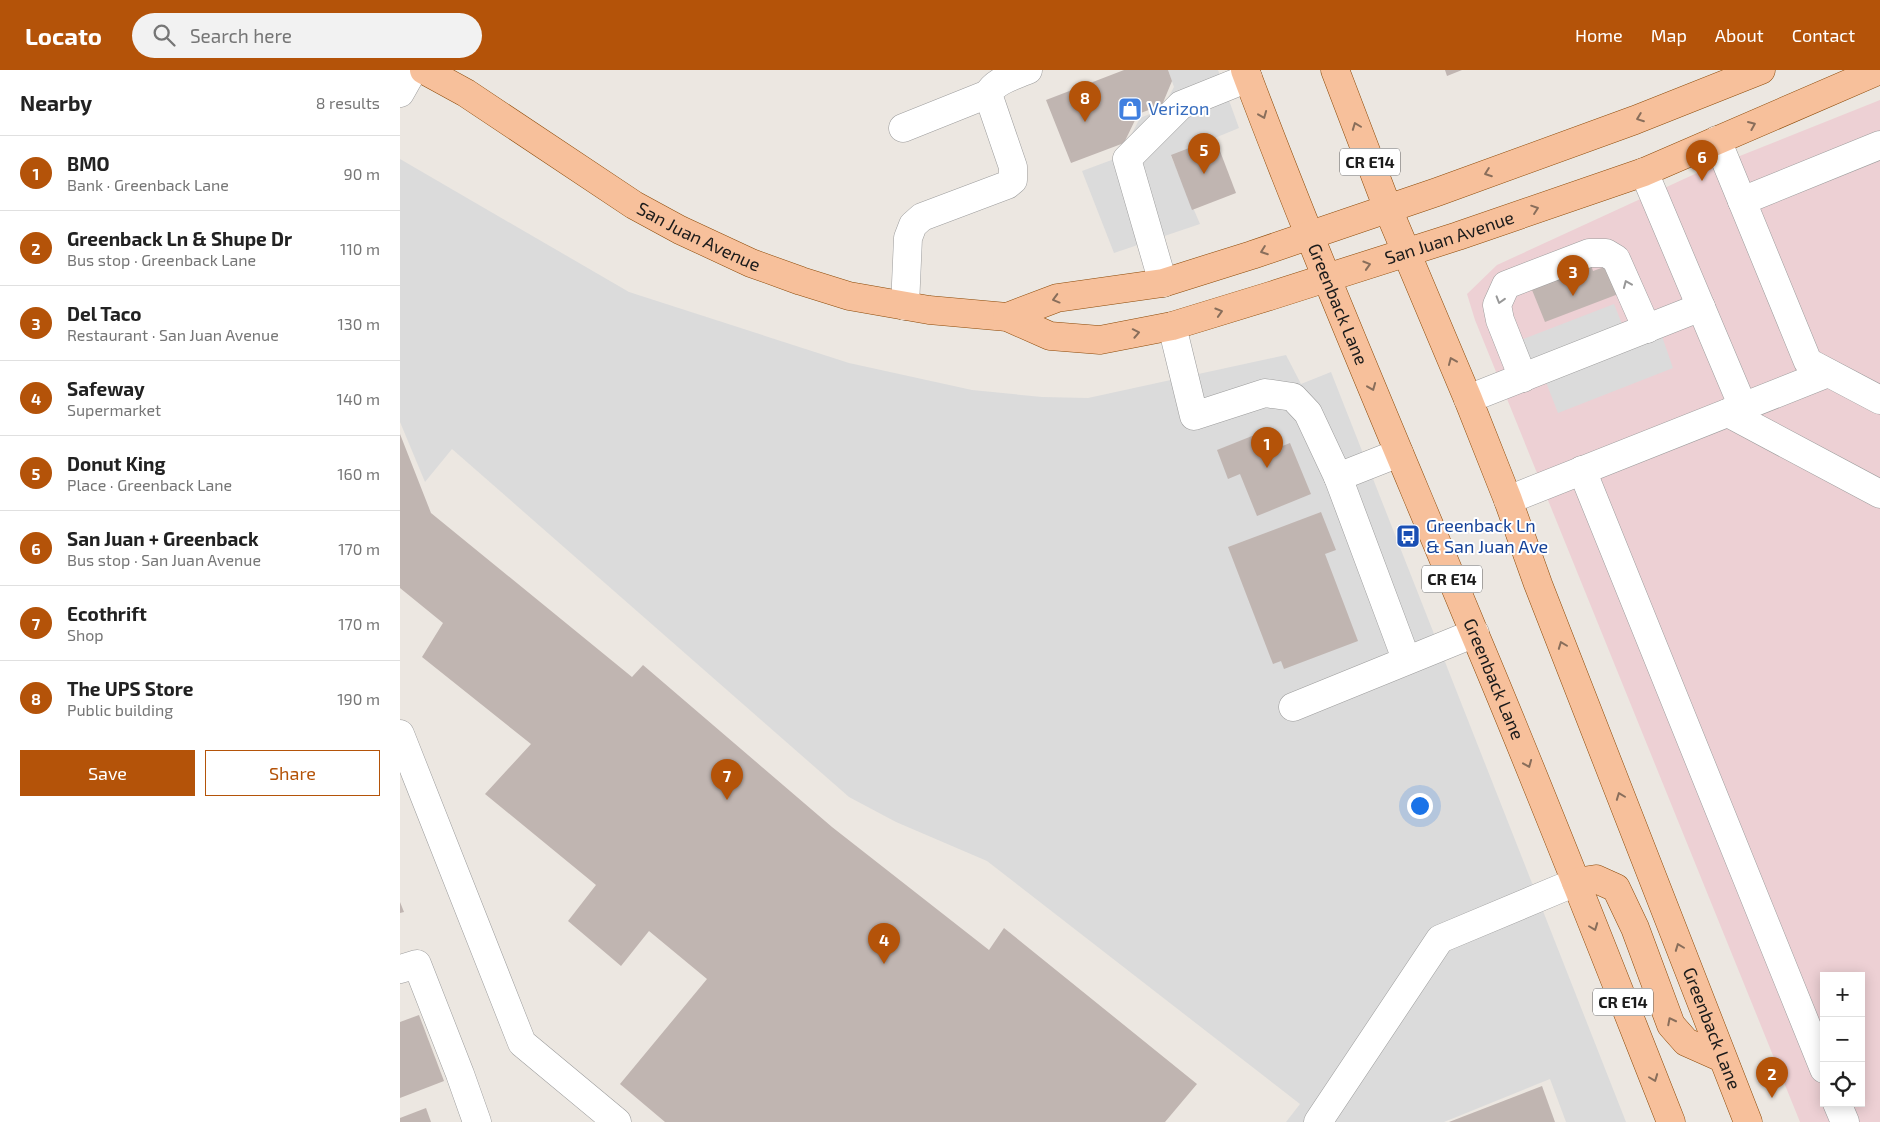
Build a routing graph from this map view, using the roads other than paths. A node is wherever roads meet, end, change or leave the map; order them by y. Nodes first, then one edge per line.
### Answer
1 (413, 70) edge
2 (424, 70) edge
3 (1028, 70) edge
4 (1335, 70) edge
5 (1761, 70) edge
6 (1880, 70) edge
7 (1247, 74) edge
8 (400, 93) edge
9 (988, 94) junction
10 (903, 128) dead end
11 (1717, 140) junction
12 (1880, 145) edge
13 (1644, 172) junction
14 (1742, 201) junction
15 (1388, 209) junction
16 (1310, 235) junction
17 (1406, 253) junction
18 (1328, 277) junction
19 (1163, 284) junction
20 (905, 306) junction
21 (1701, 307) junction
22 (1007, 317) junction
23 (1172, 326) junction
24 (1646, 329) junction
25 (1828, 373) junction
26 (1523, 378) junction
27 (1468, 399) junction
28 (1880, 400) edge
29 (1735, 410) junction
30 (1399, 453) junction
31 (1582, 470) junction
32 (1338, 477) junction
33 (1880, 494) edge
34 (1508, 500) junction
35 (1475, 632) junction
36 (1406, 660) junction
37 (1293, 707) dead end
38 (400, 734) edge
39 (1576, 882) junction
40 (400, 969) edge
41 (1722, 1058) junction
42 (1821, 1062) edge
43 (1839, 1107) edge
44 (477, 1122) edge
45 (618, 1122) edge
46 (1318, 1122) edge
47 (1671, 1122) edge
48 (1748, 1122) edge
49 (1845, 1122) edge

1 - 8 lane
2 - 20 main road, San Juan Avenue
3 - 9 lane
15 -> 4 main road, Greenback Lane / CR E14
5 -> 15 main road, San Juan Avenue
11 -> 6 main road, San Juan Avenue
7 -> 16 main road, Greenback Lane / CR E14
7 - 19 lane
9 - 10 lane
9 - 20 lane
11 - 13 main road, San Juan Avenue
11 - 14 lane
12 - 14 lane
17 -> 13 main road, San Juan Avenue
13 - 21 lane
14 - 25 lane
15 - 16 main road, San Juan Avenue
15 - 17 main road, Greenback Lane / CR E14
16 - 18 main road, Greenback Lane / CR E14
16 -> 19 main road, San Juan Avenue
18 -> 17 main road, San Juan Avenue
27 -> 17 main road, Greenback Lane / CR E14
23 -> 18 main road, San Juan Avenue
18 -> 30 main road, Greenback Lane / CR E14
19 -> 22 main road, San Juan Avenue
20 - 22 main road, San Juan Avenue
21 - 24 lane
21 - 29 lane
22 -> 23 main road, San Juan Avenue
23 - 32 lane
24 - 26 lane
24 -> 26 lane
25 - 28 lane
25 - 29 lane
26 - 27 lane
27 - 34 main road, Greenback Lane / CR E14
29 - 31 lane
29 - 33 lane
30 - 32 lane
30 - 35 main road, Greenback Lane / CR E14
31 - 34 lane
31 - 42 lane
32 - 36 lane
41 -> 34 main road, Greenback Lane / CR E14
35 - 36 lane
35 -> 39 main road, Greenback Lane / CR E14
36 - 37 lane
38 - 45 lane
41 -> 39 main road
39 - 46 lane
39 -> 47 main road, Greenback Lane / CR E14
40 - 44 lane
41 - 48 main road, Greenback Lane / CR E14
43 - 49 lane

